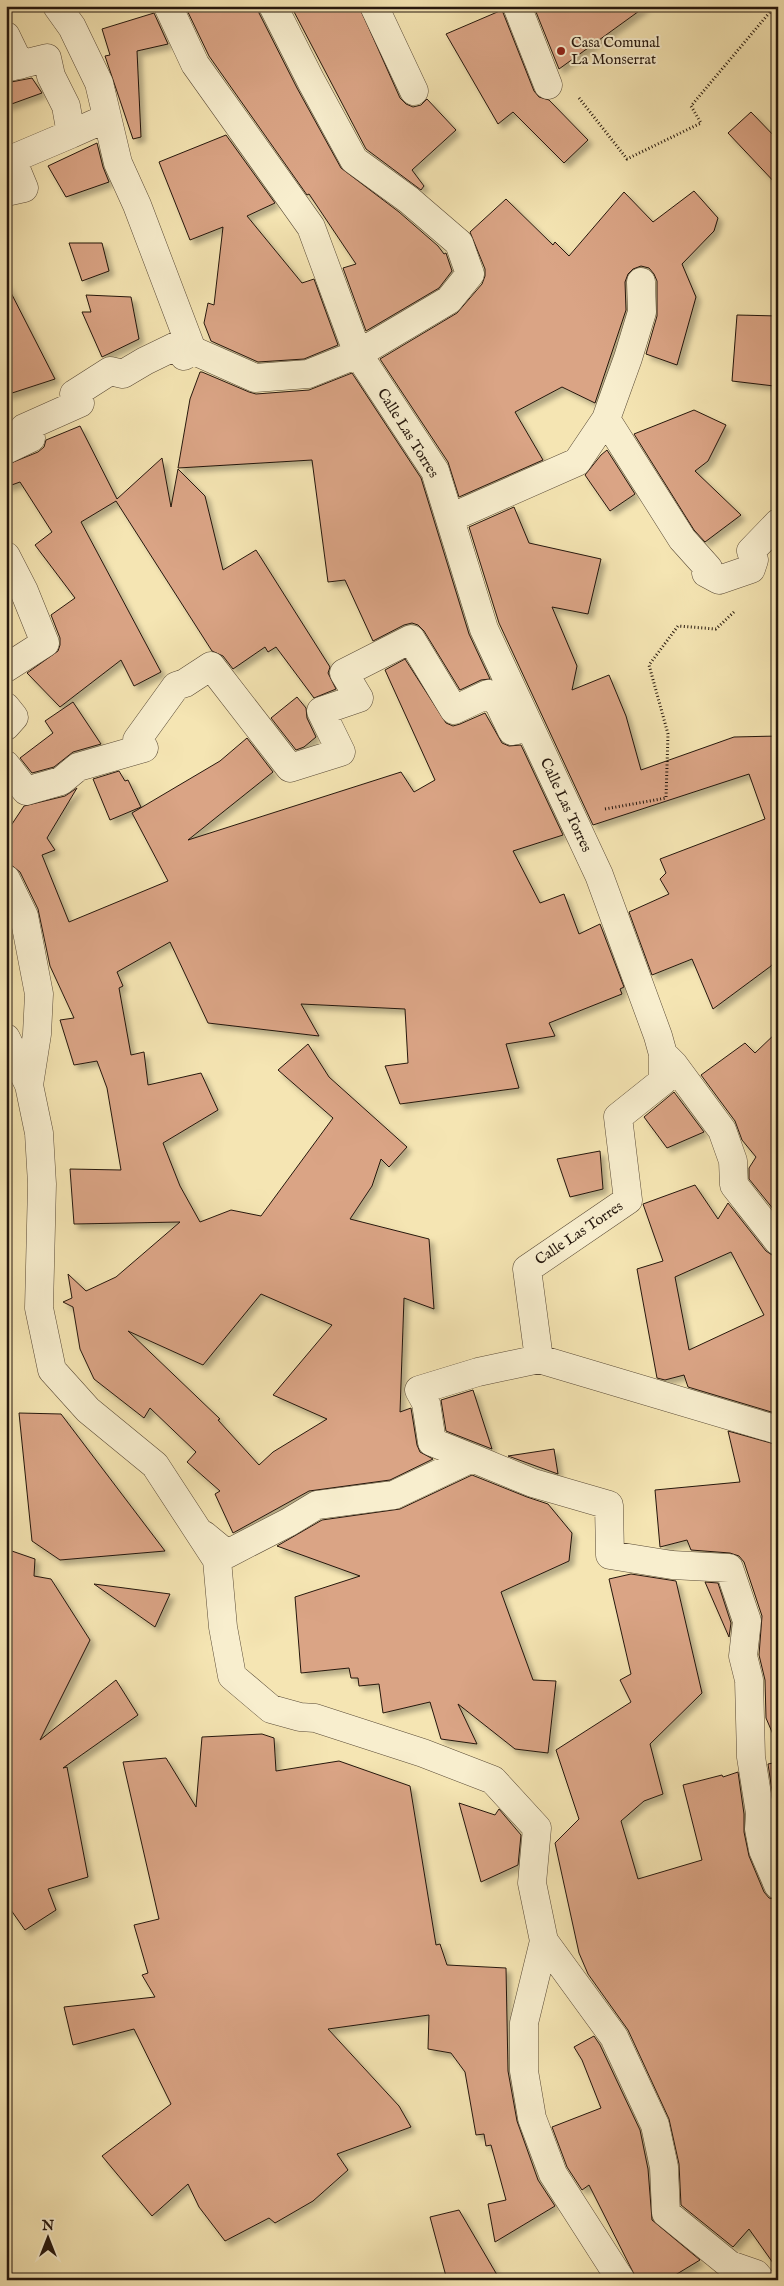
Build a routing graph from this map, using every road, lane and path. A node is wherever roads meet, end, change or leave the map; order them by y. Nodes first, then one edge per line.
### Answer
1 (57, 6) edge
2 (168, 6) edge
3 (273, 6) edge
4 (374, 6) edge
5 (518, 6) edge
6 (775, 6) edge
7 (6, 36) edge
8 (13, 66) edge
9 (548, 85) joint
10 (414, 91) dead end
11 (107, 118) junction
12 (71, 134) junction
13 (6, 192) edge
14 (641, 282) dead end
15 (192, 350) junction
16 (358, 354) junction
17 (606, 419) junction
18 (6, 450) edge
19 (450, 518) junction
20 (778, 524) edge
21 (6, 556) edge
22 (737, 609) dead end
23 (6, 668) edge
24 (6, 707) edge
25 (6, 726) edge
26 (529, 726) junction
27 (6, 766) edge
28 (571, 816) junction
29 (6, 879) edge
30 (6, 1038) edge
31 (663, 1054) junction
32 (29, 1085) junction
33 (778, 1241) edge
34 (539, 1359) junction
35 (778, 1430) edge
36 (472, 1458) junction
37 (192, 1524) junction
38 (778, 1885) edge
39 (544, 1942) junction
40 (621, 2280) edge
41 (761, 2280) edge

1 - 11 street
2 - 16 street, Calle Las Torres
3 - 16 street
4 - 10 street
5 - 9 street
6 - 9 path
7 - 8 street
8 - 12 street
11 - 12 street
11 - 15 street
12 - 13 street
14 - 17 street
15 - 16 street
15 - 18 street
16 - 19 street, Calle Las Torres
17 - 19 street
17 - 20 street
19 - 26 street, Calle Las Torres
21 - 23 street
22 - 28 path
24 - 25 street
26 - 27 street
26 - 28 street, Calle Las Torres
28 - 31 street, Calle Las Torres
29 - 32 street
30 - 32 street
31 - 33 street
31 - 34 street, Calle Las Torres
32 - 37 street
34 - 35 street
34 - 36 street
36 - 37 street
36 - 38 street
37 - 39 street
39 - 40 street
39 - 41 street

